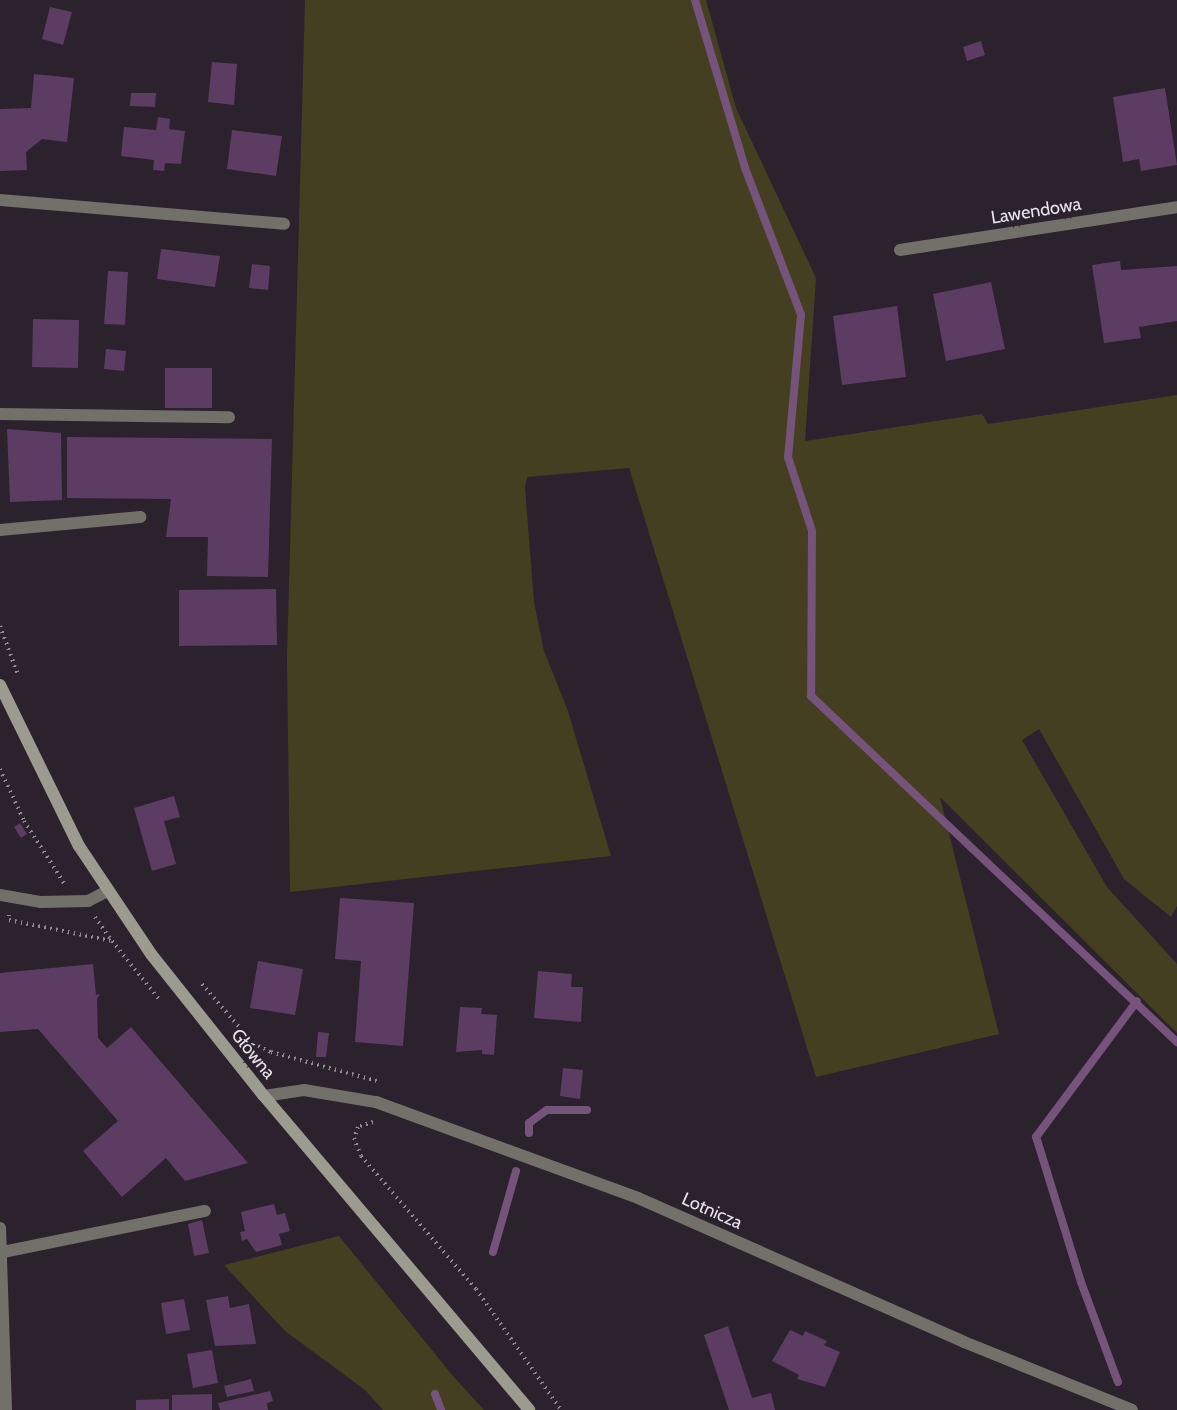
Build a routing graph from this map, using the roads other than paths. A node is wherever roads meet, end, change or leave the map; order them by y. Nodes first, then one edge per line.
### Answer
1 (0, 200) edge
2 (1177, 207) edge
3 (284, 224) dead end
4 (900, 250) dead end
5 (0, 414) edge
6 (229, 417) dead end
7 (140, 517) dead end
8 (0, 530) edge
9 (0, 685) edge
10 (106, 892) junction
11 (5, 896) edge
12 (264, 1096) junction
13 (205, 1211) dead end
14 (0, 1228) edge
15 (3, 1252) junction
16 (6, 1410) edge
17 (529, 1410) edge
18 (1132, 1410) edge

1 - 3 street
2 - 4 street, Lawendowa
5 - 6 street
7 - 8 street
9 - 10 main road, Główna
10 - 11 street
10 - 12 main road, Główna
12 - 17 main road, Główna
12 - 18 street, Lotnicza
13 - 15 street
14 - 15 street
15 - 16 street

